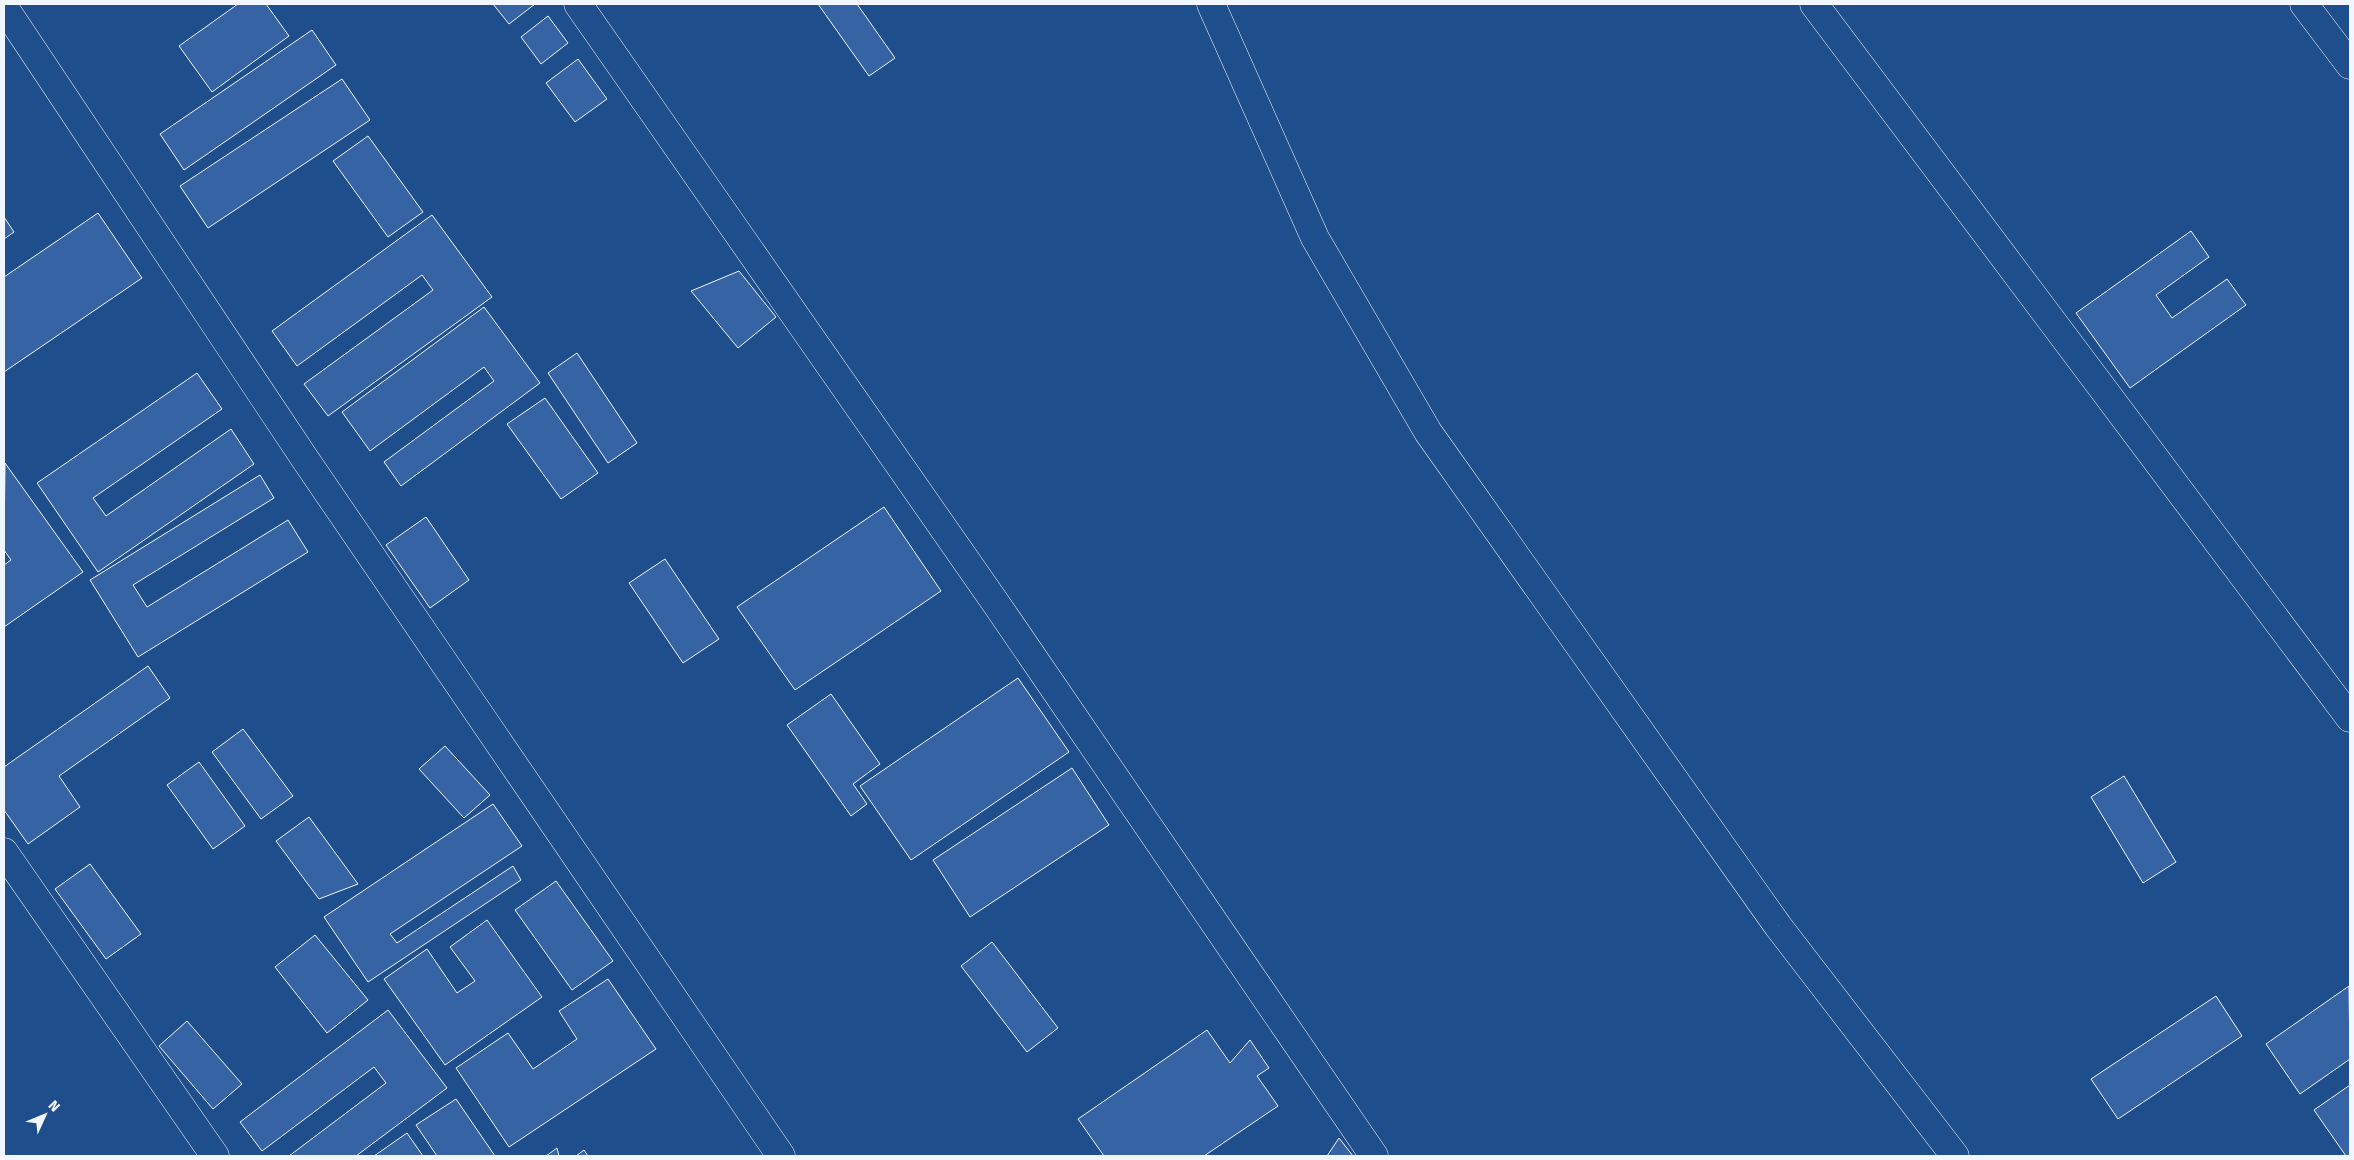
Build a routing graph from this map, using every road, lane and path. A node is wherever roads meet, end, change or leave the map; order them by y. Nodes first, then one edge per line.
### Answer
1 (578, 4) edge
2 (1211, 4) edge
3 (1814, 4) edge
4 (2304, 4) edge
5 (4, 7) edge
6 (2350, 64) edge
7 (2350, 718) edge
8 (4, 852) edge
9 (215, 1156) edge
10 (781, 1156) edge
11 (1374, 1156) edge
12 (1956, 1156) edge

1 - 11 street
2 - 12 street
3 - 7 street
4 - 6 street
5 - 10 street
8 - 9 street

